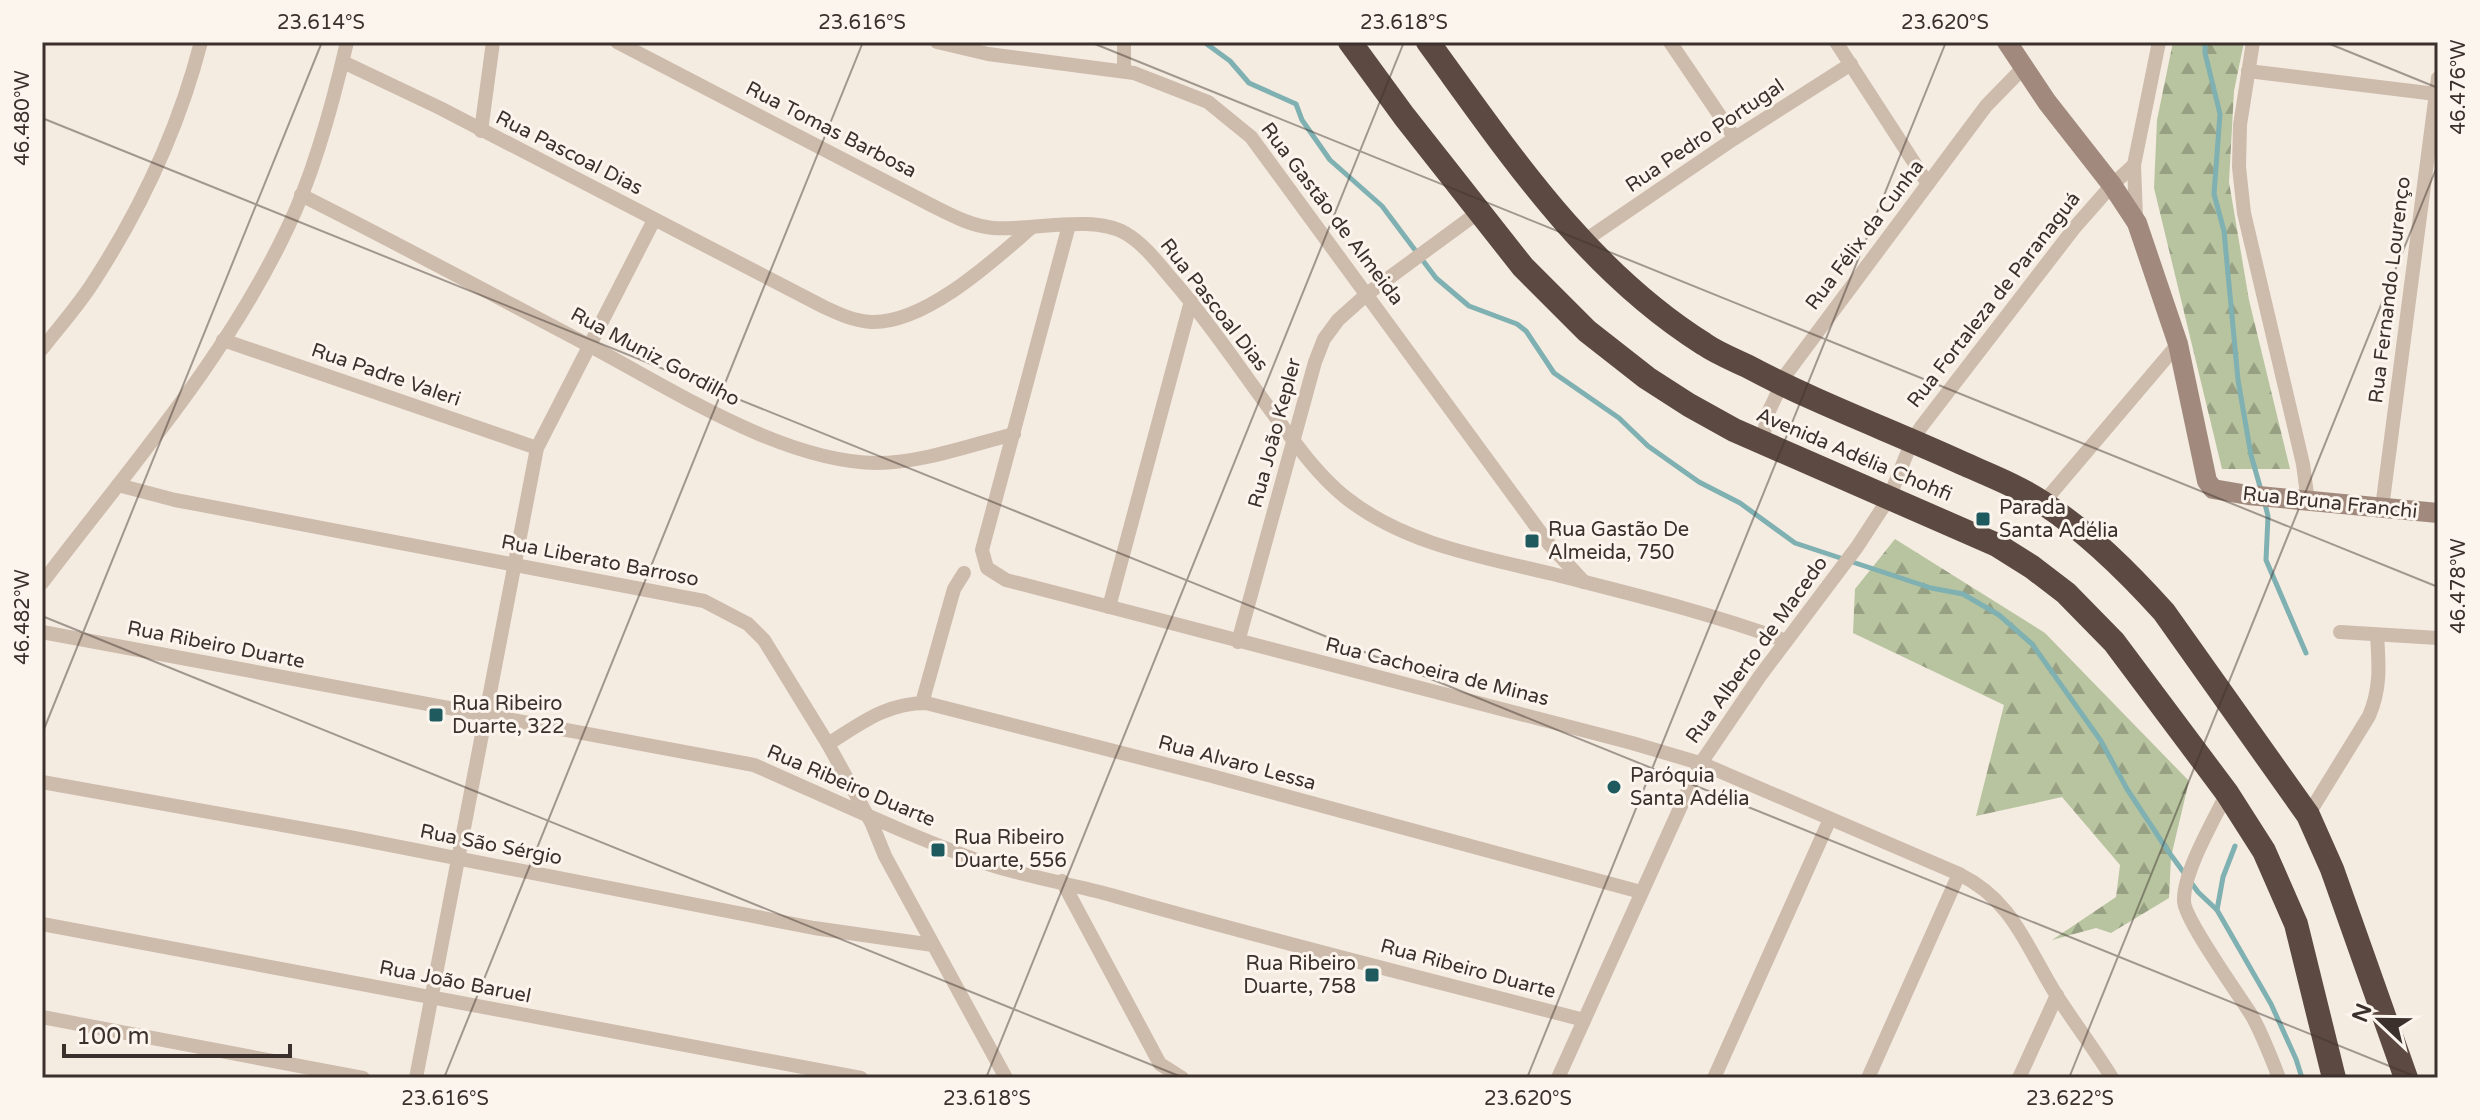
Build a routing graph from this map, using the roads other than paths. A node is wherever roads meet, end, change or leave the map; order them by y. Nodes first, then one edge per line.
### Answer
1 (201, 42) edge
2 (347, 42) edge
3 (493, 42) edge
4 (617, 42) edge
5 (937, 42) edge
6 (1124, 42) edge
7 (1350, 42) edge
8 (1428, 42) edge
9 (1670, 42) edge
10 (1836, 42) edge
11 (2007, 42) edge
12 (2159, 42) edge
13 (2253, 42) edge
14 (343, 62) junction
15 (1851, 64) junction
16 (2024, 67) junction
17 (1124, 71) junction
18 (2248, 71) junction
19 (2437, 86) edge
20 (481, 131) junction
21 (1735, 138) junction
22 (2134, 165) junction
23 (1928, 184) junction
24 (2112, 185) junction
25 (301, 195) junction
26 (1480, 211) junction
27 (654, 220) junction
28 (2137, 223) junction
29 (1069, 225) junction
30 (1033, 226) junction
31 (1581, 243) junction
32 (1367, 294) junction
33 (1191, 301) junction
34 (223, 340) junction
35 (2178, 344) junction
36 (588, 345) junction
37 (42, 349) edge
38 (1781, 384) junction
39 (1014, 434) junction
40 (1294, 441) junction
41 (1912, 441) junction
42 (1762, 442) junction
43 (537, 448) junction
44 (1900, 470) joint
45 (118, 485) junction
46 (1889, 498) junction
47 (2301, 501) junction
48 (2043, 503) junction
49 (2382, 508) junction
50 (2438, 513) edge
51 (514, 564) junction
52 (964, 573) dead end
53 (1584, 582) junction
54 (42, 583) edge
55 (1109, 607) junction
56 (42, 632) edge
57 (2340, 632) dead end
58 (2377, 635) junction
59 (2438, 638) edge
60 (1786, 641) junction
61 (1238, 642) junction
62 (922, 703) junction
63 (485, 716) junction
64 (828, 744) junction
65 (1701, 763) junction
66 (42, 782) edge
67 (2227, 793) junction
68 (866, 814) junction
69 (2308, 815) junction
70 (1830, 819) junction
71 (457, 859) junction
72 (1959, 874) junction
73 (1062, 881) junction
74 (1641, 892) junction
75 (42, 924) edge
76 (933, 945) junction
77 (2057, 995) junction
78 (431, 998) junction
79 (42, 1017) edge
80 (1584, 1020) junction
81 (1165, 1074) edge
82 (1005, 1077) edge
83 (363, 1078) edge
84 (416, 1078) edge
85 (861, 1078) edge
86 (1182, 1078) edge
87 (1558, 1078) edge
88 (1714, 1078) edge
89 (1868, 1078) edge
90 (2019, 1078) edge
91 (2112, 1078) edge
92 (2279, 1078) edge
93 (2334, 1078) edge
94 (2406, 1078) edge

1 - 37 street
2 - 14 street
3 - 20 street
4 - 30 street, Rua Tomas Barbosa
5 - 17 street, Rua Gastão de Almeida
6 - 17 street
7 - 26 highway, Avenida Adélia Chohfi
8 - 31 highway, Avenida Adélia Chohfi
9 - 21 street
10 - 15 street
11 - 16 street
12 - 22 street
13 - 18 street
14 - 20 street, Rua Pascoal Dias
14 - 25 street
15 - 21 street, Rua Pedro Portugal
15 - 23 street
16 - 23 street, Rua Félix da Cunha
16 - 24 street
17 - 32 street, Rua Gastão de Almeida
18 - 19 street
18 - 47 street
19 - 49 street, Rua Fernando Lourenço
20 - 27 street, Rua Pascoal Dias
21 - 31 street, Rua Pedro Portugal
22 - 24 street, Rua Fortaleza de Paranaguá
22 - 28 street
23 - 38 street, Rua Félix da Cunha
24 - 28 street
24 - 41 street, Rua Fortaleza de Paranaguá
25 - 34 street
25 - 36 street, Rua Muniz Gordilho
26 - 32 street, Rua João Kepler
26 - 42 highway, Avenida Adélia Chohfi
27 - 30 street, Rua Pascoal Dias
27 - 36 street
28 - 35 street
29 - 30 street, Rua Pascoal Dias
29 - 33 street, Rua Pascoal Dias
29 - 39 street, Rua Cachoeira de Minas
31 - 38 highway, Avenida Adélia Chohfi
32 - 40 street, Rua João Kepler
32 - 53 street, Rua Gastão de Almeida
33 - 40 street, Rua Pascoal Dias
33 - 55 street
34 - 43 street, Rua Padre Valeri
34 - 45 street
35 - 47 street, Rua Bruna Franchi
35 - 48 street
36 - 39 street, Rua Muniz Gordilho
36 - 43 street
38 - 41 highway, Avenida Adélia Chohfi
38 - 42 street, Rua Félix da Cunha
39 - 55 street, Rua Cachoeira de Minas
40 - 53 street, Rua Pascoal Dias
40 - 61 street, Rua João Kepler
41 - 44 street, Rua Fortaleza de Paranaguá
41 - 48 highway, Avenida Adélia Chohfi
42 - 46 highway, Avenida Adélia Chohfi
43 - 51 street
44 - 46 street, Rua Alberto de Macedo
45 - 51 street, Rua Liberato Barroso
45 - 54 street
46 - 60 street, Rua Alberto de Macedo
46 - 67 highway, Avenida Adélia Chohfi
47 - 49 street, Rua Bruna Franchi
48 - 69 highway, Avenida Adélia Chohfi
49 - 50 street, Rua Bruna Franchi
51 - 63 street
51 - 64 street, Rua Liberato Barroso
52 - 62 street
53 - 60 street, Rua Pascoal Dias
55 - 61 street, Rua Cachoeira de Minas
56 - 63 street, Rua Ribeiro Duarte
57 - 58 street
58 - 59 street
58 - 69 street
60 - 65 street, Rua Alberto de Macedo
61 - 65 street, Rua Cachoeira de Minas
62 - 64 street, Rua Alvaro Lessa
62 - 74 street, Rua Alvaro Lessa
63 - 68 street, Rua Ribeiro Duarte
63 - 71 street
64 - 68 street, Rua Liberato Barroso
65 - 70 street, Rua Cachoeira de Minas
65 - 74 street, Rua Alberto de Macedo
66 - 71 street, Rua São Sérgio
67 - 92 street
67 - 93 highway, Avenida Adélia Chohfi
68 - 73 street, Rua Ribeiro Duarte
68 - 76 street, Rua Liberato Barroso
69 - 94 highway, Avenida Adélia Chohfi
70 - 72 street, Rua Cachoeira de Minas
70 - 88 street
71 - 76 street, Rua São Sérgio
71 - 78 street
72 - 77 street, Rua Cachoeira de Minas
72 - 89 street
73 - 80 street, Rua Ribeiro Duarte
73 - 81 street
74 - 80 street, Rua Alberto de Macedo
75 - 78 street, Rua João Baruel
76 - 82 street, Rua Liberato Barroso
77 - 90 street
77 - 91 street, Rua Cachoeira de Minas
78 - 84 street
78 - 85 street, Rua João Baruel
79 - 83 street
80 - 87 street, Rua Alberto de Macedo
81 - 86 street

